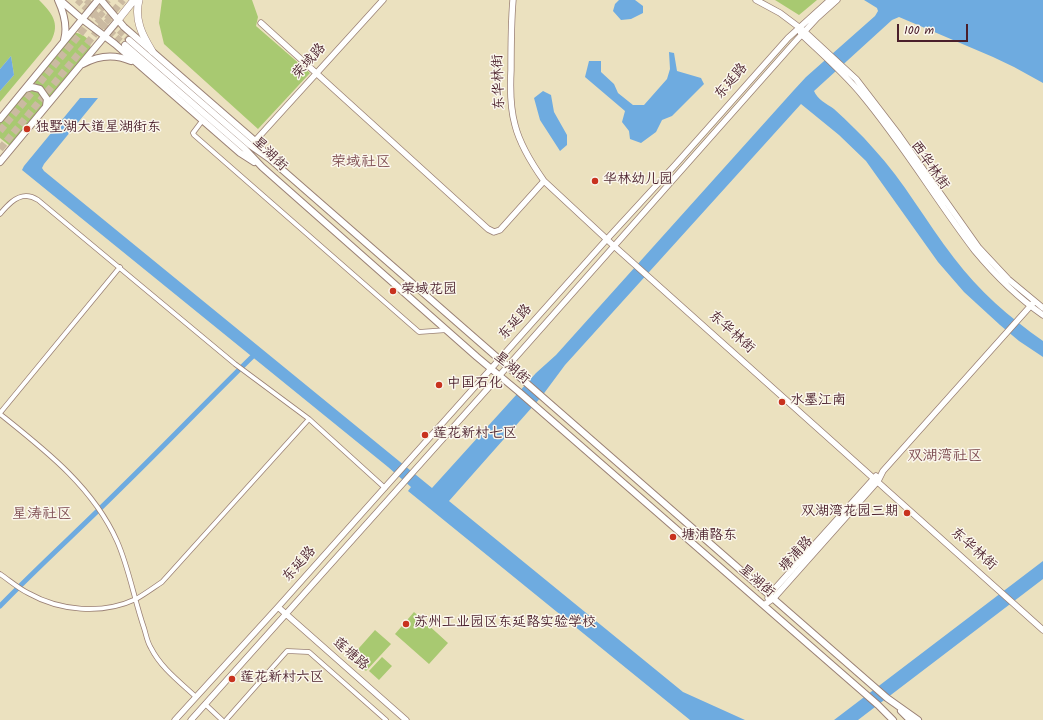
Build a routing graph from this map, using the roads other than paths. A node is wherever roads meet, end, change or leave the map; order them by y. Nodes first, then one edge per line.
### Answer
1 (59, 0) edge
2 (98, 0) edge
3 (101, 0) edge
4 (134, 0) edge
5 (139, 0) edge
6 (382, 0) edge
7 (513, 0) edge
8 (756, 0) edge
9 (830, 0) edge
10 (837, 0) edge
11 (82, 20) junction
12 (118, 20) junction
13 (261, 23) dead end
14 (799, 27) junction
15 (803, 33) junction
16 (104, 37) junction
17 (62, 43) junction
18 (152, 51) junction
19 (137, 64) junction
20 (80, 66) junction
21 (316, 74) junction
22 (24, 90) junction
23 (46, 107) junction
24 (0, 118) edge
25 (202, 121) junction
26 (255, 140) junction
27 (270, 159) junction
28 (0, 162) edge
29 (262, 167) junction
30 (544, 181) junction
31 (0, 214) edge
32 (607, 239) junction
33 (614, 246) junction
34 (120, 267) junction
35 (1033, 304) junction
36 (1043, 308) edge
37 (1043, 315) edge
38 (447, 330) junction
39 (500, 359) junction
40 (508, 366) junction
41 (491, 369) junction
42 (499, 376) junction
43 (0, 414) edge
44 (309, 419) junction
45 (876, 479) junction
46 (385, 488) junction
47 (0, 574) edge
48 (772, 596) junction
49 (135, 599) junction
50 (764, 605) junction
51 (278, 607) junction
52 (286, 614) junction
53 (1043, 630) edge
54 (196, 697) junction
55 (889, 699) junction
56 (205, 704) junction
57 (175, 720) edge
58 (191, 720) edge
59 (222, 720) edge
60 (226, 720) edge
61 (386, 720) edge
62 (406, 720) edge
63 (895, 720) edge
64 (910, 720) edge
65 (918, 720) edge

1 - 11 main road
1 - 17 main road
2 - 11 main road
3 - 12 main road
4 - 12 highway
5 - 18 highway
6 - 21 main road, 荣域路
7 - 30 main road, 东华林街
8 - 14 main road, 西华林街
9 - 14 main road, 东延路
10 - 15 main road, 东延路
11 - 16 main road
11 - 17 main road
12 - 16 main road
12 - 18 main road
13 - 21 main road
14 - 15 main road, 西华林街
14 - 32 main road, 东延路
15 - 33 main road, 东延路
15 - 35 main road, 西华林街
16 - 19 main road
16 - 20 main road
17 - 22 main road
18 - 26 main road
19 - 20 main road
19 - 25 main road
20 - 23 main road
21 - 26 main road, 荣域路
21 - 30 main road
22 - 23 main road
22 - 24 main road
23 - 28 main road
25 - 29 main road
25 - 38 street
26 - 27 main road
27 - 29 main road, 星湖街
27 - 39 main road, 星湖街
29 - 38 main road, 星湖街
30 - 32 main road, 东华林街
31 - 34 street
32 - 33 main road, 东华林街
32 - 39 main road, 东延路
33 - 40 main road, 东延路
33 - 45 main road, 东华林街
34 - 43 street
34 - 44 street
35 - 36 main road, 西华林街
35 - 37 main road, 西华林街
35 - 45 main road, 塘浦路
38 - 41 main road, 星湖街
39 - 40 main road, 星湖街
39 - 41 main road, 东延路
40 - 42 main road, 东延路
40 - 48 main road, 星湖街
41 - 42 main road, 星湖街
41 - 46 main road, 东延路
42 - 50 main road, 星湖街
42 - 52 main road, 东延路
43 - 49 street
44 - 46 street
44 - 49 street
45 - 48 main road, 塘浦路
45 - 53 main road, 东华林街
46 - 51 main road, 东延路
47 - 49 street
48 - 50 main road, 塘浦路
48 - 55 main road, 星湖街
49 - 54 street
50 - 63 main road, 星湖街
51 - 52 main road, 莲塘路
51 - 54 main road, 东延路
52 - 56 main road, 东延路
52 - 62 main road, 莲塘路
54 - 57 main road, 东延路
55 - 64 main road, 星湖街
55 - 65 main road, 星湖街
56 - 58 main road, 东延路
56 - 59 street
60 - 61 street

